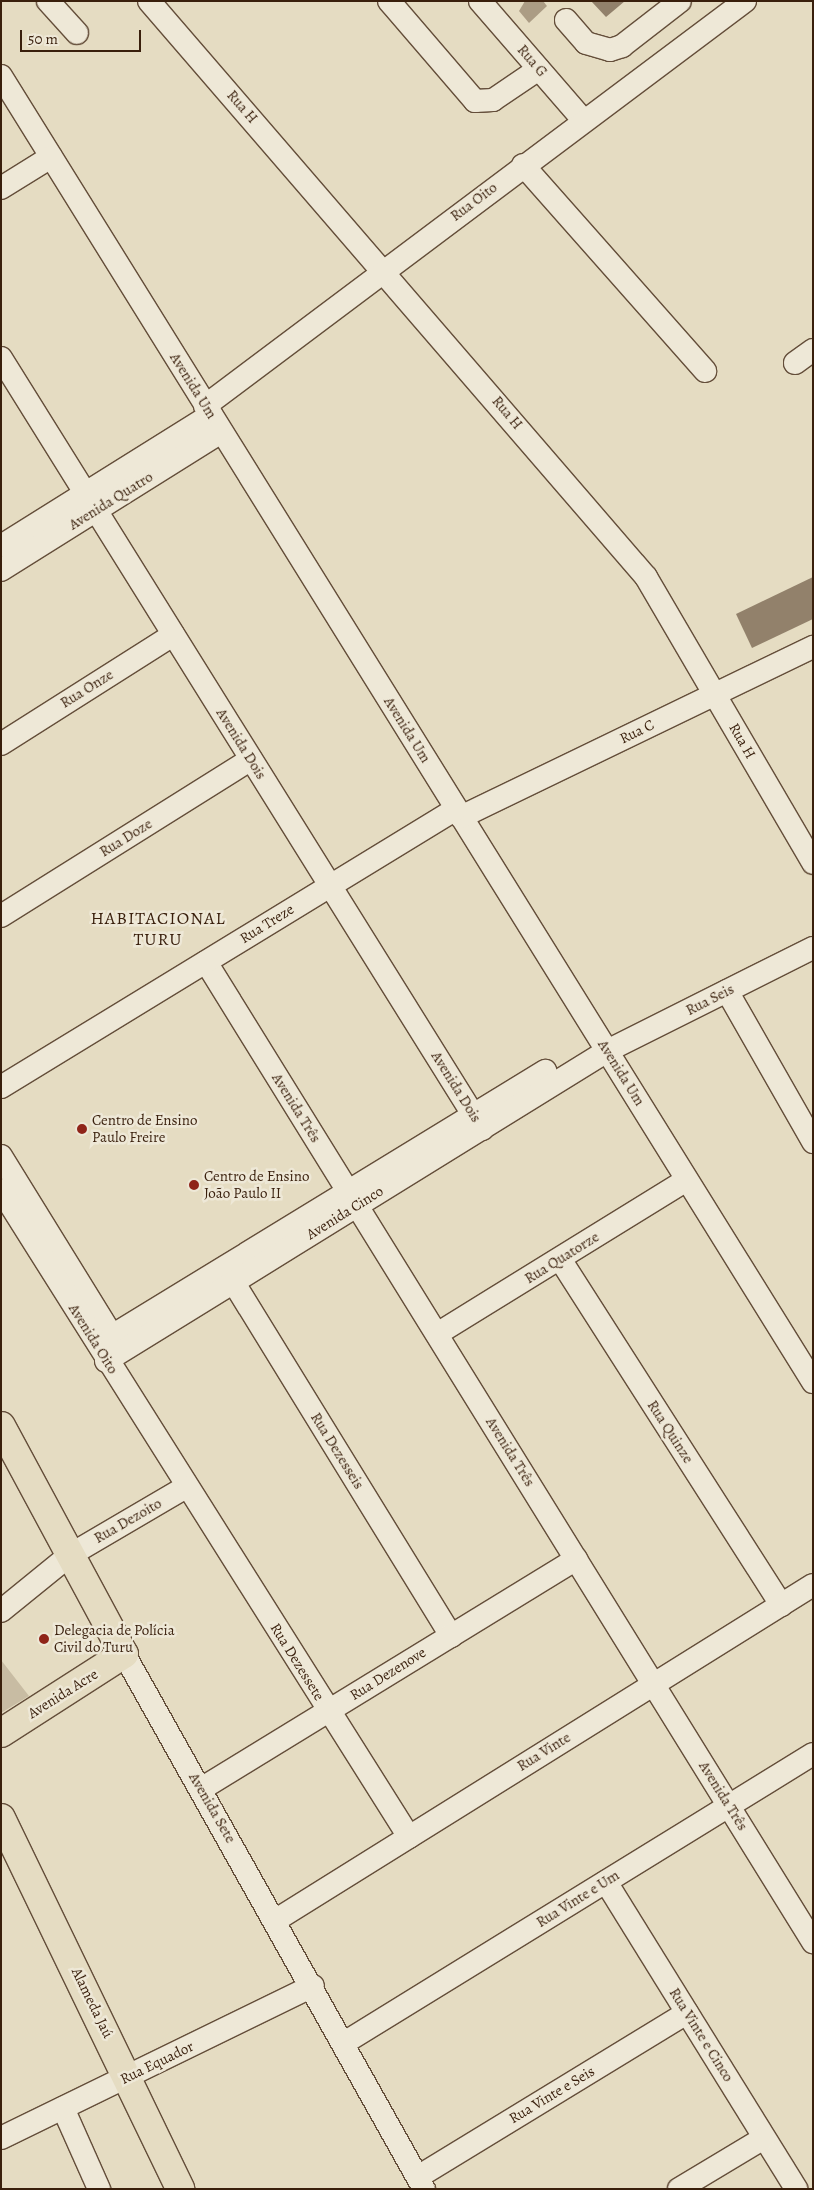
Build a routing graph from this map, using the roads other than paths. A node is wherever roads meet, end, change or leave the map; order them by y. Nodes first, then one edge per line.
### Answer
1 (48, 1) edge
2 (149, 1) edge
3 (389, 1) edge
4 (480, 1) edge
5 (680, 1) edge
6 (745, 1) edge
7 (566, 20) dead end
8 (77, 33) dead end
9 (539, 69) junction
10 (1, 76) edge
11 (584, 120) junction
12 (51, 157) junction
13 (523, 165) junction
14 (1, 188) edge
15 (384, 269) junction
16 (813, 350) edge
17 (1, 358) edge
18 (794, 363) dead end
19 (705, 371) dead end
20 (212, 418) junction
21 (91, 502) junction
22 (1, 546) edge
23 (1, 570) edge
24 (173, 635) junction
25 (813, 647) edge
26 (715, 694) junction
27 (1, 744) edge
28 (251, 759) junction
29 (459, 813) junction
30 (813, 863) edge
31 (330, 886) junction
32 (1, 916) edge
33 (813, 948) edge
34 (206, 962) junction
35 (727, 991) junction
36 (603, 1045) junction
37 (1, 1087) edge
38 (477, 1122) junction
39 (813, 1142) edge
40 (1, 1156) edge
41 (686, 1180) junction
42 (1, 1190) edge
43 (353, 1198) junction
44 (560, 1259) junction
45 (229, 1275) junction
46 (437, 1334) junction
47 (112, 1336) junction
48 (106, 1361) junction
49 (813, 1382) edge
50 (1, 1426) edge
51 (186, 1487) junction
52 (70, 1555) junction
53 (576, 1559) junction
54 (813, 1585) edge
55 (781, 1605) junction
56 (1, 1611) edge
57 (451, 1636) junction
58 (124, 1654) junction
59 (654, 1684) junction
60 (328, 1711) junction
61 (1, 1733) edge
62 (813, 1754) edge
63 (200, 1789) junction
64 (729, 1806) junction
65 (1, 1818) edge
66 (409, 1837) junction
67 (606, 1882) junction
68 (276, 1920) junction
69 (811, 1937) edge
70 (312, 1986) junction
71 (687, 2013) junction
72 (344, 2043) junction
73 (128, 2077) junction
74 (63, 2108) junction
75 (1, 2138) edge
76 (764, 2138) junction
77 (421, 2183) edge
78 (98, 2189) edge
79 (180, 2189) edge
80 (679, 2189) edge
81 (796, 2189) edge

1 - 8 street
2 - 15 street, Rua H
3 - 9 street
4 - 9 street, Rua G
5 - 7 street
6 - 11 street, Rua Oito
9 - 11 street, Rua G
10 - 12 street, Avenida Um
11 - 13 street, Rua Oito
12 - 14 street
12 - 20 street, Avenida Um
13 - 15 street, Rua Oito
13 - 19 street
15 - 20 street, Rua Oito
15 - 26 street, Rua H
16 - 18 street
17 - 21 street, Avenida Dois
20 - 21 street, Avenida Quatro
20 - 29 street, Avenida Um
21 - 22 street, Avenida Quatro
21 - 23 street, Avenida Quatro
21 - 24 street, Avenida Dois
24 - 27 street, Rua Onze
24 - 28 street, Avenida Dois
25 - 26 street, Rua C
26 - 29 street, Rua C
26 - 30 street, Rua H
28 - 31 street, Avenida Dois
28 - 32 street, Rua Doze
29 - 31 street, Rua Treze
29 - 36 street, Avenida Um
31 - 34 street, Rua Treze
31 - 38 street, Avenida Dois
33 - 35 street, Rua Seis
34 - 37 street, Rua Treze
34 - 43 street, Avenida Três
35 - 36 street, Rua Seis
35 - 39 street
36 - 38 street, Avenida Cinco
36 - 41 street, Avenida Um
38 - 43 street, Avenida Cinco
40 - 47 street
41 - 44 street, Rua Quatorze
41 - 49 street, Avenida Um
42 - 48 street, Avenida Oito
43 - 45 street, Avenida Cinco
43 - 46 street, Avenida Três
44 - 46 street, Rua Quatorze
44 - 55 street, Rua Quinze
45 - 47 street, Avenida Cinco
45 - 48 street, Avenida Cinco
45 - 57 street, Rua Dezesseis
46 - 53 street, Avenida Três
47 - 48 street
48 - 51 street, Avenida Oito
50 - 52 main road, Avenida Sete
51 - 52 street, Rua Dezoito
51 - 60 street, Rua Dezessete
52 - 56 street, Rua Dezoito
52 - 58 main road, Avenida Sete
53 - 57 street, Rua Dezenove
53 - 59 street, Avenida Três
54 - 55 street, Rua Vinte
55 - 59 street, Rua Vinte
57 - 60 street, Rua Dezenove
58 - 61 main road, Avenida Acre
58 - 63 street, Avenida Sete
59 - 64 street, Avenida Três
59 - 66 street, Rua Vinte
60 - 63 street, Rua Dezenove
60 - 66 street, Rua Dezessete
62 - 64 street, Rua Vinte e Um
63 - 68 street, Avenida Sete
64 - 67 street, Rua Vinte e Um
64 - 69 street, Avenida Três
65 - 73 main road, Alameda Jaú
66 - 68 street, Rua Vinte
67 - 71 street, Rua Vinte e Cinco
67 - 72 street, Rua Vinte e Um
68 - 70 street, Avenida Sete
70 - 72 street, Avenida Sete
70 - 73 street, Rua Equador
71 - 76 street, Rua Vinte e Cinco
71 - 77 street, Rua Vinte e Seis
72 - 77 street, Avenida Sete
73 - 74 street, Rua Equador
73 - 79 main road, Alameda Jaú
74 - 75 street, Rua Equador
74 - 78 street
76 - 80 street
76 - 81 street, Rua Vinte e Cinco

